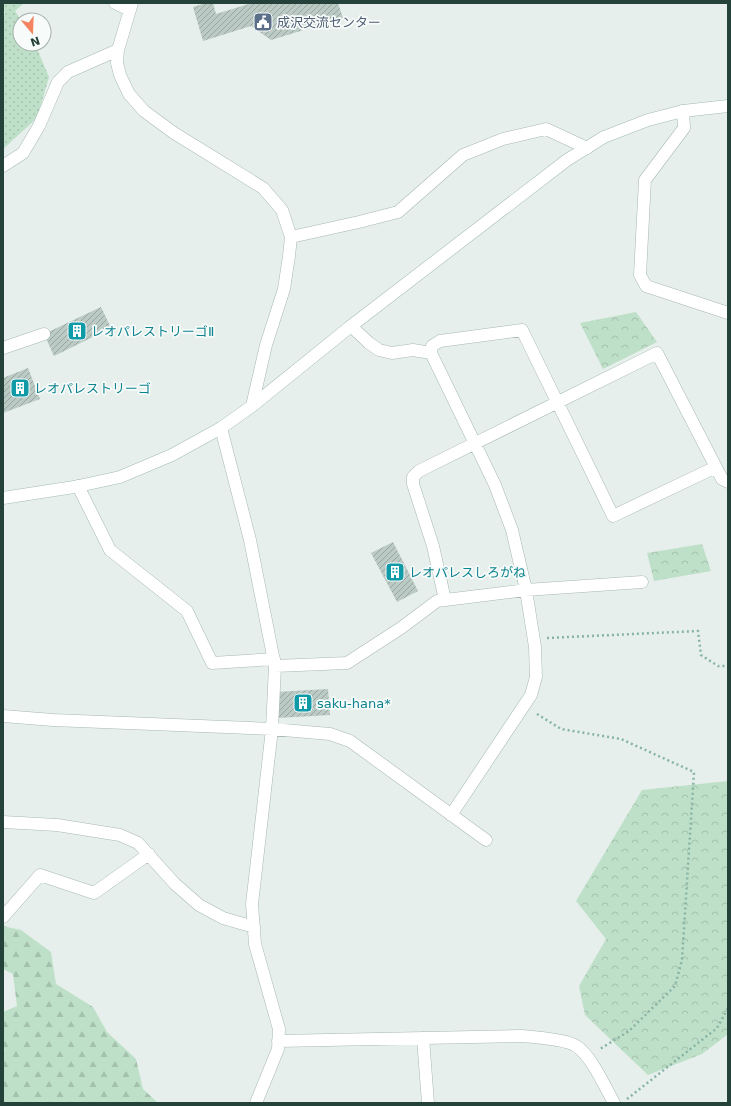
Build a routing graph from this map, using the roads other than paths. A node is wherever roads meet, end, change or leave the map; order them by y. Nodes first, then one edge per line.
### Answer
1 (115, 3) edge
2 (131, 6) edge
3 (118, 50) junction
4 (728, 106) edge
5 (683, 111) junction
6 (587, 148) junction
7 (3, 166) edge
8 (290, 237) junction
9 (728, 313) edge
10 (351, 326) junction
11 (44, 334) dead end
12 (3, 348) edge
13 (431, 353) junction
14 (557, 402) junction
15 (252, 406) junction
16 (221, 428) junction
17 (475, 443) junction
18 (716, 467) junction
19 (728, 482) edge
20 (78, 486) junction
21 (3, 498) edge
22 (642, 582) dead end
23 (526, 590) junction
24 (445, 600) junction
25 (275, 663) junction
26 (3, 716) edge
27 (272, 729) junction
28 (451, 815) junction
29 (3, 822) edge
30 (486, 840) dead end
31 (149, 854) junction
32 (3, 917) edge
33 (254, 927) junction
34 (423, 1038) junction
35 (278, 1041) junction
36 (256, 1103) edge
37 (428, 1103) edge
38 (614, 1103) edge

1 - 2 street
2 - 3 street
3 - 7 street
3 - 8 street
4 - 5 street
5 - 6 street
5 - 9 street
6 - 8 street
6 - 10 street
8 - 15 street
10 - 13 street
10 - 15 street
11 - 12 street
13 - 14 street
13 - 17 street
14 - 17 street
14 - 18 street
14 - 18 street
15 - 16 street
16 - 20 street
16 - 25 street
17 - 23 street
17 - 24 street
18 - 19 street
20 - 21 street
20 - 25 street
22 - 23 street
23 - 24 street
23 - 28 street
24 - 25 street
25 - 27 street
26 - 27 street
27 - 28 street
27 - 33 street
28 - 30 street
29 - 31 street
31 - 32 street
31 - 33 street
33 - 35 street
34 - 35 street
34 - 37 street
34 - 38 street
35 - 36 street

